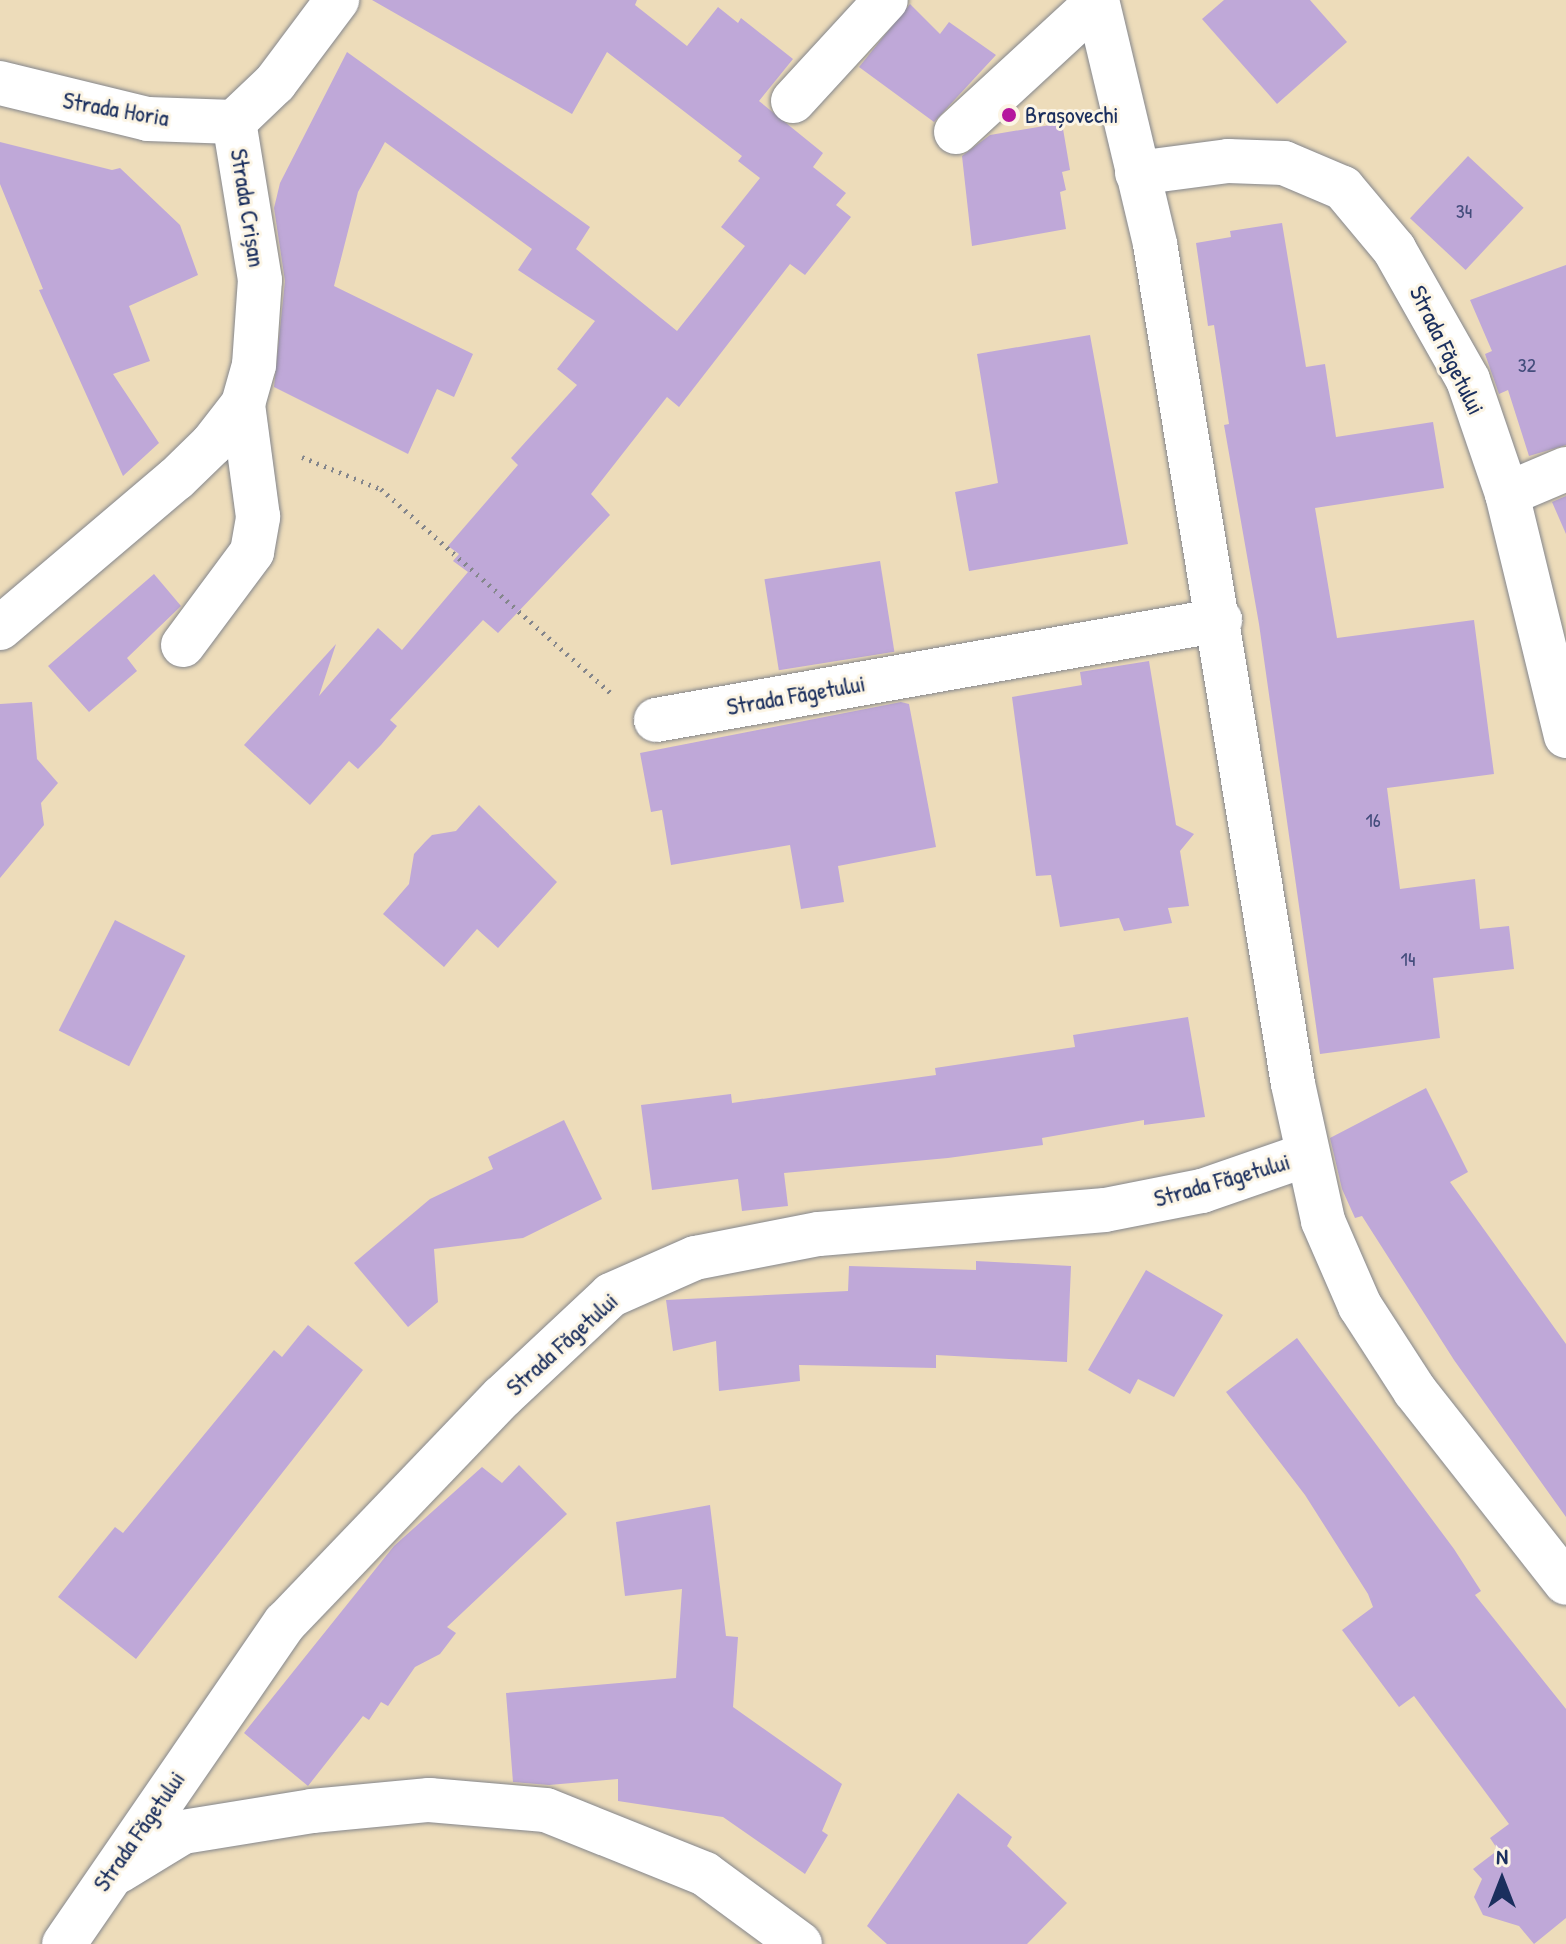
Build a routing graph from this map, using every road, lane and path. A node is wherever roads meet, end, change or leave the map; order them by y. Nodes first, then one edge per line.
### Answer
1 (337, 0) edge
2 (886, 0) edge
3 (1097, 1) edge
4 (0, 83) edge
5 (793, 101) dead end
6 (234, 122) junction
7 (956, 132) dead end
8 (1137, 173) junction
9 (246, 420) junction
10 (1566, 469) edge
11 (1507, 494) junction
12 (1220, 620) junction
13 (0, 628) edge
14 (183, 645) dead end
15 (656, 720) joint
16 (1564, 721) edge
17 (1306, 1155) junction
18 (1566, 1583) edge
19 (103, 1880) junction
20 (64, 1944) edge
21 (800, 1944) edge

1 - 6 street, Strada Crișan
2 - 5 street
3 - 7 street
3 - 8 street, Strada Făgetului
4 - 6 street, Strada Horia
6 - 9 street, Strada Crișan
8 - 11 street, Strada Făgetului
8 - 12 street, Strada Făgetului
9 - 13 street, Strada Crișan
9 - 14 street, Strada Crișan
9 - 15 path
10 - 11 street
11 - 16 street, Strada Făgetului
12 - 15 street, Strada Făgetului
12 - 17 street, Strada Făgetului
17 - 18 street, Strada Făgetului
17 - 19 street, Strada Făgetului
19 - 20 street, Strada Făgetului
19 - 21 street

